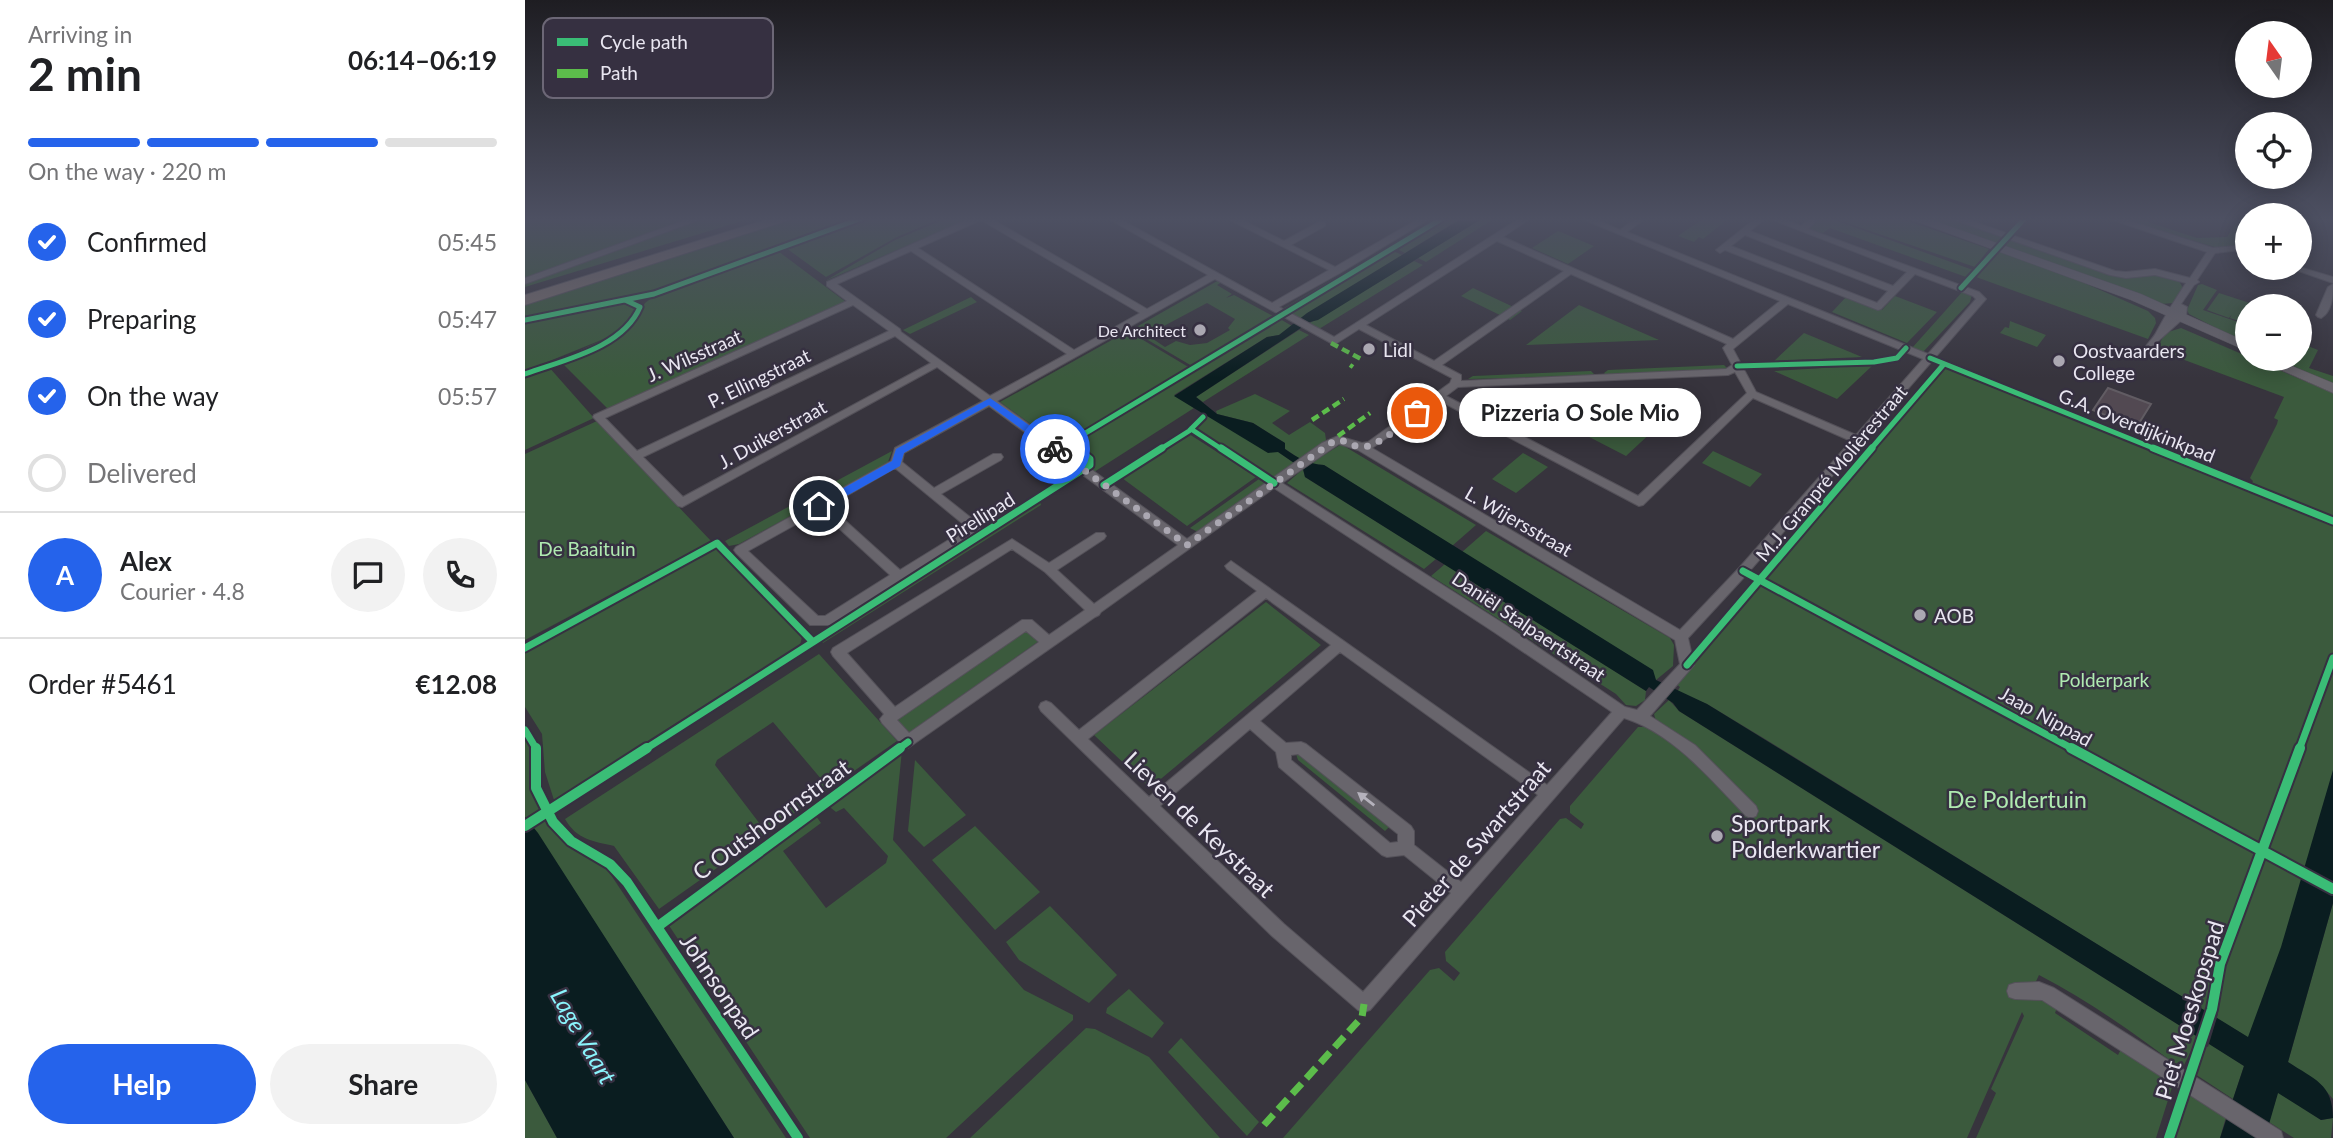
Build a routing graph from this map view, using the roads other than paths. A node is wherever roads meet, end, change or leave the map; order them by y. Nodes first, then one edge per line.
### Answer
1 (553, 271) edge
2 (588, 271) edge
3 (619, 271) edge
4 (859, 271) edge
5 (947, 271) edge
6 (1073, 271) edge
7 (1208, 271) edge
8 (1337, 271) edge
9 (1444, 271) edge
10 (1570, 271) joint
11 (1713, 271) edge
12 (1781, 271) edge
13 (1845, 271) edge
14 (1913, 271) joint
15 (2064, 271) edge
16 (2107, 271) edge
17 (2200, 271) edge
18 (2312, 274) edge
19 (1215, 275) junction
20 (2333, 280) edge
21 (525, 281) edge
22 (2194, 282) junction
23 (2333, 287) edge
24 (525, 290) edge
25 (1894, 290) junction
26 (525, 300) edge
27 (854, 301) junction
28 (1786, 301) junction
29 (1275, 305) junction
30 (1147, 313) junction
31 (2321, 316) dead end
32 (2173, 317) junction
33 (1359, 325) junction
34 (897, 331) junction
35 (2235, 342) edge
36 (1734, 344) junction
37 (2235, 346) edge
38 (2147, 353) dead end
39 (1074, 354) junction
40 (1930, 358) junction
41 (937, 363) junction
42 (1435, 365) junction
43 (1737, 366) junction
44 (2293, 371) edge
45 (1456, 380) junction
46 (2333, 388) edge
47 (1752, 394) junction
48 (1439, 396) junction
49 (990, 401) junction
50 (1338, 440) joint
51 (1859, 440) junction
52 (1362, 447) junction
53 (636, 456) junction
54 (997, 457) dead end
55 (1309, 457) joint
56 (896, 463) junction
57 (1274, 483) junction
58 (933, 493) junction
59 (821, 505) junction
60 (1100, 536) dead end
61 (1187, 545) junction
62 (1231, 566) dead end
63 (1049, 569) junction
64 (899, 576) junction
65 (1265, 592) junction
66 (1095, 612) junction
67 (1681, 637) junction
68 (1049, 643) junction
69 (1340, 645) junction
70 (1046, 707) dead end
71 (1621, 711) junction
72 (894, 715) junction
73 (1640, 717) junction
74 (1249, 720) junction
75 (1079, 738) junction
76 (1283, 750) junction
77 (1549, 795) junction
78 (1148, 807) junction
79 (1751, 811) dead end
80 (1406, 848) junction
81 (1463, 893) junction
82 (2015, 991) dead end
83 (1364, 1004) joint
84 (2274, 1138) edge

1 - 21 street
2 - 24 highway
3 - 26 highway
4 - 27 street
5 - 39 street
6 - 30 street
7 - 19 street
8 - 29 street
9 - 33 street
10 - 36 street
10 - 42 street
11 - 28 street
12 - 25 street
13 - 25 street
14 - 25 street
14 - 40 street, M.J. Granpré Molièrestraat
15 - 32 main road
16 - 22 street
17 - 22 street
18 - 20 street
19 - 29 street
19 - 30 street
22 - 32 street
23 - 31 street
27 - 34 street
27 - 53 street, J. Wilsstraat
28 - 36 street
28 - 40 street
29 - 33 street
30 - 39 street
32 - 35 main road
32 - 37 main road
32 - 38 street
33 - 42 street
34 - 41 street
34 - 53 street, P. Ellingstraat
36 - 43 street
39 - 49 street
40 - 51 street, M.J. Granpré Molièrestraat
41 - 49 street
41 - 53 street, J. Duikerstraat
42 - 45 street
43 - 45 street
43 - 47 street
44 - 46 main road
45 - 48 street
47 - 48 street
47 - 51 street
48 - 52 street
49 - 56 street
49 - 61 street
50 - 52 street, L. Wijersstraat
50 - 55 street
51 - 67 street, M.J. Granpré Molièrestraat
52 - 67 street, L. Wijersstraat
54 - 58 street
55 - 57 street
56 - 58 street
56 - 59 street
57 - 61 street
57 - 71 street, Daniël Stalpaertstraat
58 - 64 street
59 - 64 street
59 - 64 street
60 - 63 street
61 - 66 street
62 - 65 street
63 - 66 street
63 - 72 street
65 - 69 street
65 - 75 street
66 - 68 street
67 - 73 street
68 - 72 street
68 - 72 street
69 - 74 street
69 - 77 street
70 - 75 street, Lieven de Keystraat
71 - 73 street, Daniël Stalpaertstraat
71 - 77 street, Pieter de Swartstraat
73 - 79 street, Daniël Stalpaertstraat
74 - 76 street
74 - 78 street
75 - 78 street, Lieven de Keystraat
76 - 80 street
80 -> 76 street
77 - 81 street, Pieter de Swartstraat
78 - 83 street, Lieven de Keystraat
80 - 81 street
81 - 83 street, Pieter de Swartstraat
82 - 84 street

